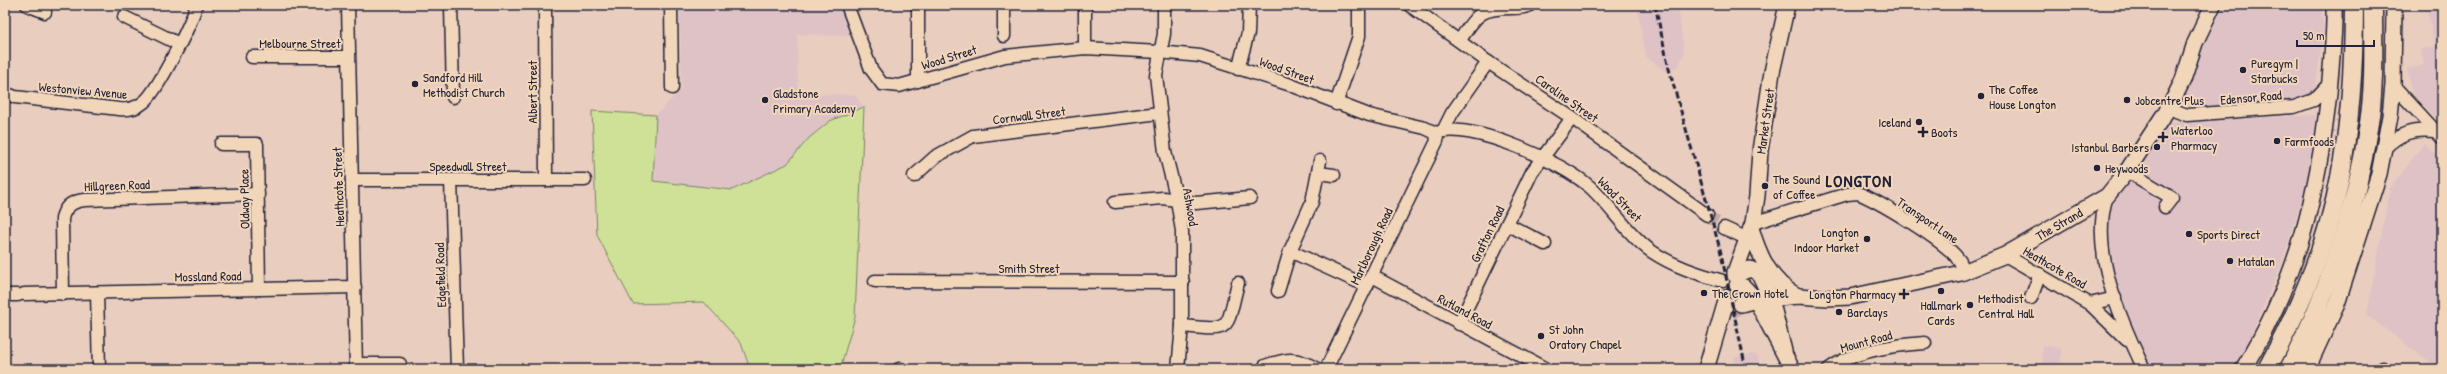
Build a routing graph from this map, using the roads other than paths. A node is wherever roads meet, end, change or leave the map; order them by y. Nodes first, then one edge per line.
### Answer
1 (28, 5) edge
2 (196, 5) edge
3 (348, 5) edge
4 (451, 5) edge
5 (545, 5) edge
6 (671, 5) edge
7 (847, 5) edge
8 (918, 5) edge
9 (1004, 5) edge
10 (1085, 5) edge
11 (1164, 5) edge
12 (1249, 5) edge
13 (1360, 5) edge
14 (1409, 5) edge
15 (1530, 5) edge
16 (1786, 5) edge
17 (2213, 5) edge
18 (2334, 5) edge
19 (2354, 5) edge
20 (2373, 5) edge
21 (2394, 5) edge
22 (1491, 7) edge
23 (45, 12) dead end
24 (124, 17) dead end
25 (1004, 36) dead end
26 (1460, 40) junction
27 (179, 44) junction
28 (1085, 48) junction
29 (1160, 52) junction
30 (252, 57) dead end
31 (348, 57) junction
32 (1488, 62) junction
33 (1238, 68) junction
34 (918, 81) junction
35 (2329, 84) junction
36 (2393, 85) junction
37 (672, 88) dead end
38 (5, 93) edge
39 (453, 97) dead end
40 (1336, 104) junction
41 (2171, 104) junction
42 (1159, 113) junction
43 (1572, 118) junction
44 (1439, 132) junction
45 (2438, 134) edge
46 (222, 144) dead end
47 (2384, 149) junction
48 (1544, 159) junction
49 (1320, 161) dead end
50 (2126, 171) junction
51 (1318, 173) junction
52 (1334, 175) dead end
53 (914, 176) dead end
54 (352, 180) junction
55 (451, 180) junction
56 (546, 180) junction
57 (585, 180) dead end
58 (258, 194) junction
59 (2108, 196) junction
60 (1250, 198) dead end
61 (1177, 200) junction
62 (1115, 202) dead end
63 (2165, 207) dead end
64 (1707, 215) tunnel mouth
65 (1507, 224) junction
66 (1724, 228) tunnel mouth
67 (1751, 230) junction
68 (1545, 244) dead end
69 (1290, 251) junction
70 (2005, 255) junction
71 (1961, 273) junction
72 (2040, 274) junction
73 (1733, 278) junction
74 (876, 281) dead end
75 (1370, 281) junction
76 (1183, 282) junction
77 (1238, 283) dead end
78 (355, 287) junction
79 (259, 289) junction
80 (1278, 291) dead end
81 (97, 293) junction
82 (63, 294) junction
83 (5, 295) edge
84 (1798, 296) junction
85 (1726, 298) tunnel mouth
86 (2031, 298) dead end
87 (2115, 298) junction
88 (1764, 300) junction
89 (2090, 304) junction
90 (1731, 314) junction
91 (1459, 324) junction
92 (1182, 326) junction
93 (1925, 343) dead end
94 (2132, 345) junction
95 (400, 364) dead end
96 (356, 366) edge
97 (1265, 366) dead end
98 (99, 369) edge
99 (457, 369) edge
100 (1178, 369) edge
101 (1317, 369) edge
102 (1326, 369) edge
103 (1546, 369) edge
104 (1706, 369) edge
105 (1792, 369) edge
106 (1830, 369) edge
107 (2144, 369) edge
108 (2243, 369) edge
109 (2267, 369) edge
110 (2289, 369) edge
111 (2307, 369) edge

1 - 23 street
2 - 27 street, Westonview Avenue
3 - 31 street, Heathcote Street
4 - 39 street
5 - 56 street, Albert Street
6 - 37 street
7 - 34 street, Wood Street
8 - 34 street
9 - 25 street
10 - 28 street
11 - 29 street, Ashwood
12 - 33 street
13 - 40 street
14 - 26 street, Caroline Street
15 - 22 street
16 - 67 main road, Market Street
17 - 41 main road, The Strand
18 - 35 main road
19 - 109 highway
20 - 110 highway
21 - 36 main road
22 - 26 street
24 - 27 street
26 - 32 street, Caroline Street
27 - 38 street, Westonview Avenue
28 - 29 street, Wood Street
28 - 34 street, Wood Street
29 - 33 street, Wood Street
29 - 42 street, Ashwood
30 - 31 street, Melbourne Street
31 - 54 street, Heathcote Street
32 - 43 street, Caroline Street
32 - 44 street, Marlborough Road
33 - 40 street, Wood Street
35 - 41 street, Edensor Road
35 - 108 main road
36 - 45 street
36 - 47 main road
40 - 44 street, Wood Street
41 - 50 main road, The Strand
42 - 53 street, Cornwall Street
42 - 61 street, Ashwood
43 - 48 street, Grafton Road
43 - 64 street, Caroline Street
44 - 48 street, Wood Street
44 - 75 street, Marlborough Road
45 - 47 street
46 - 58 street, Oldway Place
47 - 111 main road
48 - 65 street, Grafton Road
48 - 73 street, Wood Street
49 - 51 street
50 - 59 main road, The Strand
50 - 63 street
51 - 52 street
51 - 69 street
54 - 55 street, Speedwall Street
54 - 78 street, Heathcote Street
55 - 56 street, Speedwall Street
55 - 99 street, Edgefield Road
56 - 57 street, Speedwall Street
58 - 79 street, Oldway Place
58 - 82 street, Hillgreen Road
59 - 70 main road, The Strand
59 - 87 street
60 - 61 street
61 - 62 street
61 - 76 street, Ashwood
65 - 68 street
65 - 91 street, Grafton Road
66 - 67 street
67 - 71 street, Transport Lane
67 - 73 main road
67 - 84 main road
69 - 75 street, Rutland Road
69 - 80 street
70 - 71 main road, The Strand
70 - 72 street, Heathcote Road
71 - 84 main road, The Strand
72 - 86 street
72 - 89 street, Heathcote Road
73 - 88 main road
73 - 88 main road
74 - 76 street, Smith Street
75 - 91 street, Rutland Road
75 - 102 street, Marlborough Road
76 - 92 street, Ashwood
77 - 92 street
78 - 79 street, Mossland Road
78 - 96 street, Heathcote Street
79 - 81 street, Mossland Road
81 - 82 street, Mossland Road
81 - 98 street
82 - 83 street, Mossland Road
84 - 88 main road, The Strand
85 - 90 main road
87 - 89 street, Heathcote Road
87 - 94 street, Heathcote Road
88 - 90 main road, The Strand
88 - 105 main road
89 - 94 street, Heathcote Road
90 - 104 main road
91 - 103 street, Rutland Road
92 - 100 street, Ashwood
93 - 106 street, Mount Road
94 - 107 street, Heathcote Road
95 - 96 street
97 - 101 street

